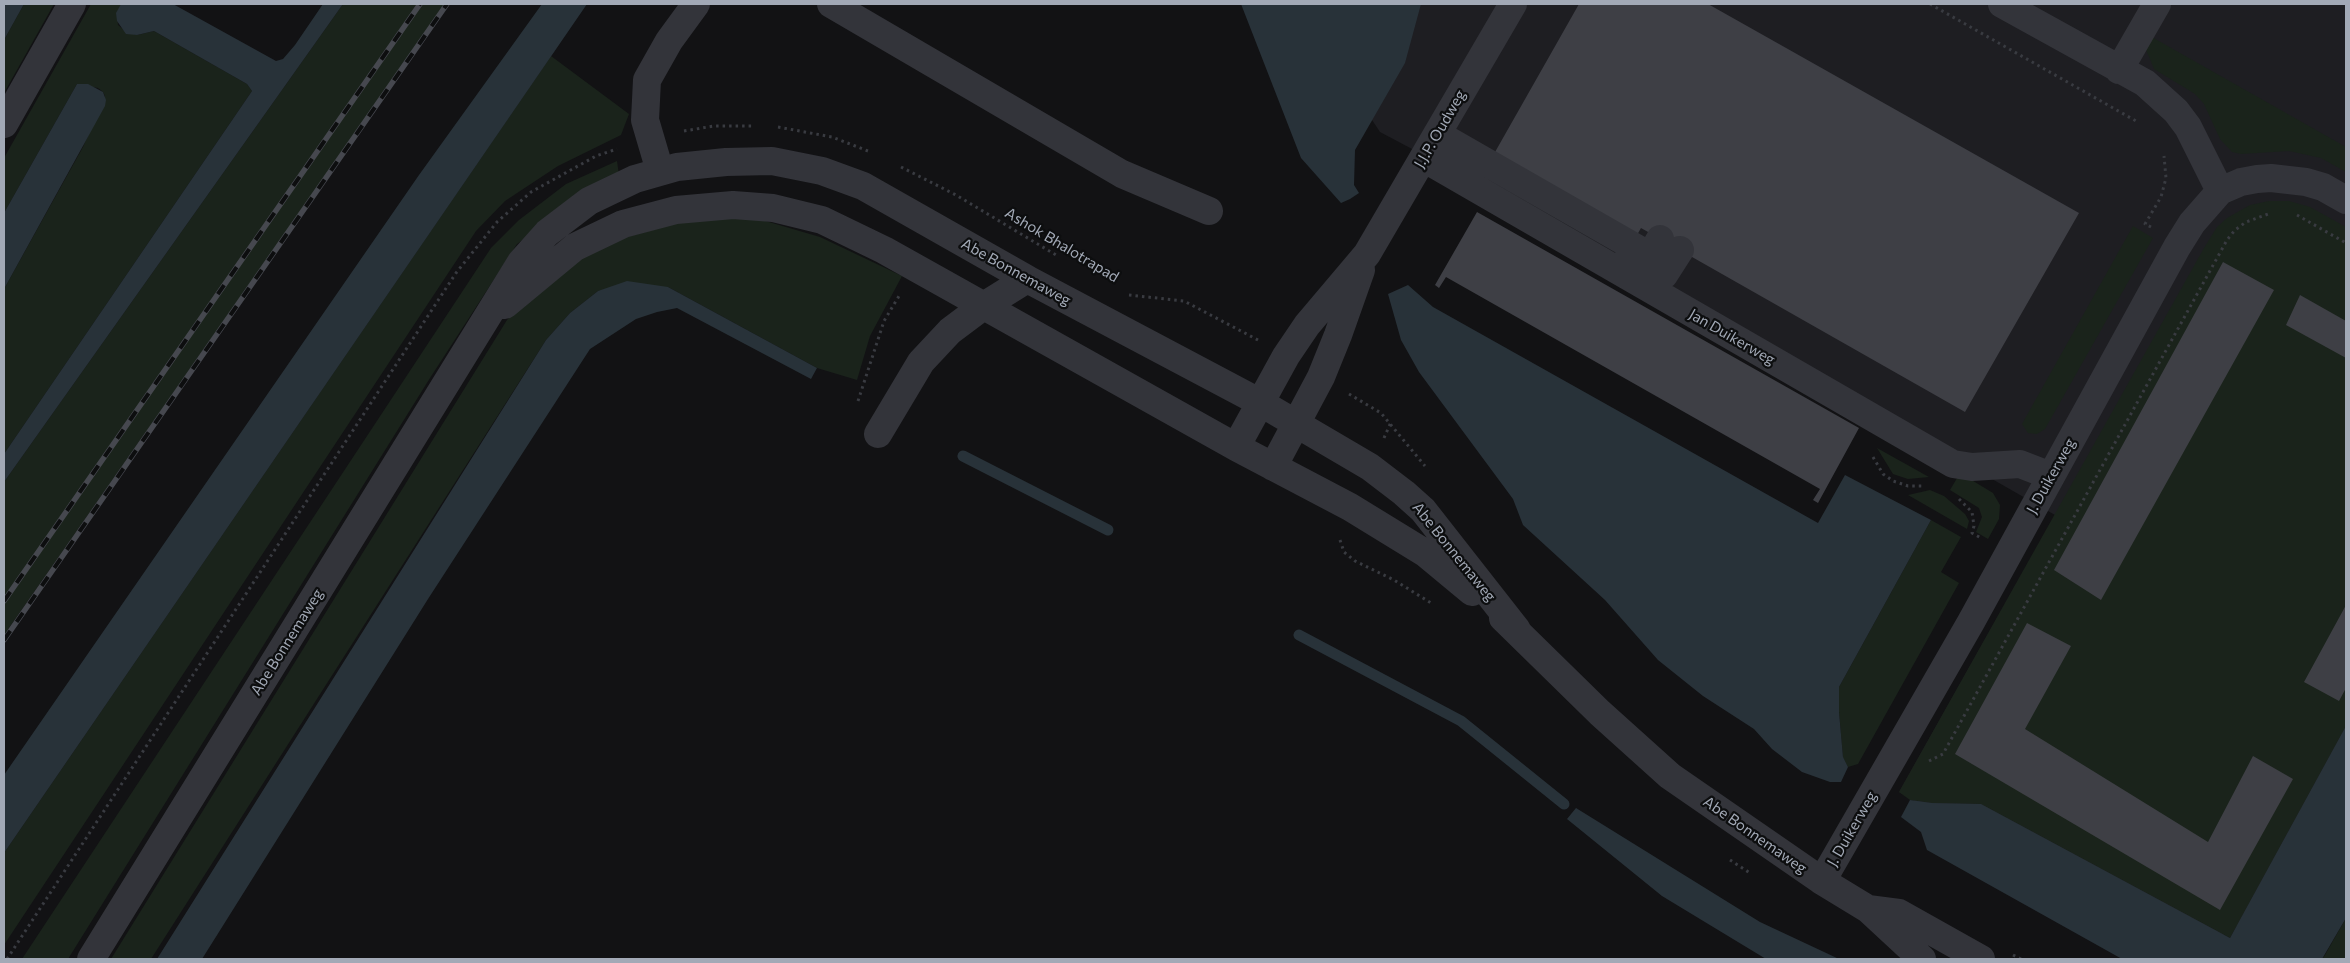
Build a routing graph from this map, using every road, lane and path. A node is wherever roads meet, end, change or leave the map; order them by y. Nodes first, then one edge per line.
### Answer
1 (72, 4) edge
2 (696, 4) edge
3 (831, 4) edge
4 (1513, 4) edge
5 (1930, 4) edge
6 (2002, 4) edge
7 (2157, 4) edge
8 (2119, 70) junction
9 (2138, 122) dead end
10 (4, 124) edge
11 (1431, 145) junction
12 (2161, 150) dead end
13 (660, 171) junction
14 (2220, 191) junction
15 (956, 195) dead end
16 (2346, 200) edge
17 (1209, 211) dead end
18 (2275, 213) dead end
19 (2293, 214) dead end
20 (2179, 243) junction
21 (1670, 244) dead end
22 (2346, 244) edge
23 (1367, 254) junction
24 (1064, 260) dead end
25 (916, 268) junction
26 (1027, 280) junction
27 (1122, 294) dead end
28 (982, 307) junction
29 (484, 324) junction
30 (1262, 343) dead end
31 (1348, 393) dead end
32 (857, 403) dead end
33 (1261, 403) junction
34 (1875, 420) junction
35 (1297, 423) junction
36 (878, 434) dead end
37 (1236, 447) junction
38 (1273, 467) junction
39 (1427, 469) dead end
40 (2051, 476) junction
41 (1930, 487) dead end
42 (1954, 496) dead end
43 (2009, 553) junction
44 (2043, 572) junction
45 (1517, 630) junction
46 (1922, 765) dead end
47 (1822, 882) junction
48 (1868, 909) junction
49 (91, 959) edge
50 (1922, 959) edge
51 (1981, 959) edge

1 - 10 street
2 - 13 street
3 - 17 street
4 - 11 street, J.J.P. Oudweg
5 - 9 path
6 - 8 street
7 - 8 street
8 - 14 street
11 - 21 street
11 - 23 street, J.J.P. Oudweg
11 - 34 street, Jan Duikerweg
12 - 20 path
13 - 26 street, Abe Bonnemaweg
13 - 29 street, Abe Bonnemaweg
14 - 16 street, J. Duikerweg
14 - 20 street, J. Duikerweg
15 - 24 path, Ashok Bhalotrapad
18 - 44 path
19 - 22 path
20 - 40 street, J. Duikerweg
23 - 33 street, J.J.P. Oudweg
23 - 35 street, J.J.P. Oudweg
25 - 28 street, Abe Bonnemaweg
25 - 29 street, Abe Bonnemaweg
25 - 32 path
26 - 28 street
26 - 33 street, Abe Bonnemaweg
27 - 30 path, Ashok Bhalotrapad
28 - 36 street
28 - 37 street, Abe Bonnemaweg
29 - 49 street, Abe Bonnemaweg
31 - 39 path
33 - 35 street, Abe Bonnemaweg
33 - 37 street, J.J.P. Oudweg
34 - 40 street, Jan Duikerweg
34 - 41 path
35 - 38 street, J.J.P. Oudweg
35 - 45 street, Abe Bonnemaweg
37 - 38 street, Abe Bonnemaweg
38 - 45 street, Abe Bonnemaweg
40 - 43 street, J. Duikerweg
42 - 43 path
43 - 44 path
43 - 47 street, J. Duikerweg
44 - 46 path
45 - 47 street, Abe Bonnemaweg
47 - 48 street, Abe Bonnemaweg
48 - 50 street, Abe Bonnemaweg
48 - 51 street, Abe Bonnemaweg

